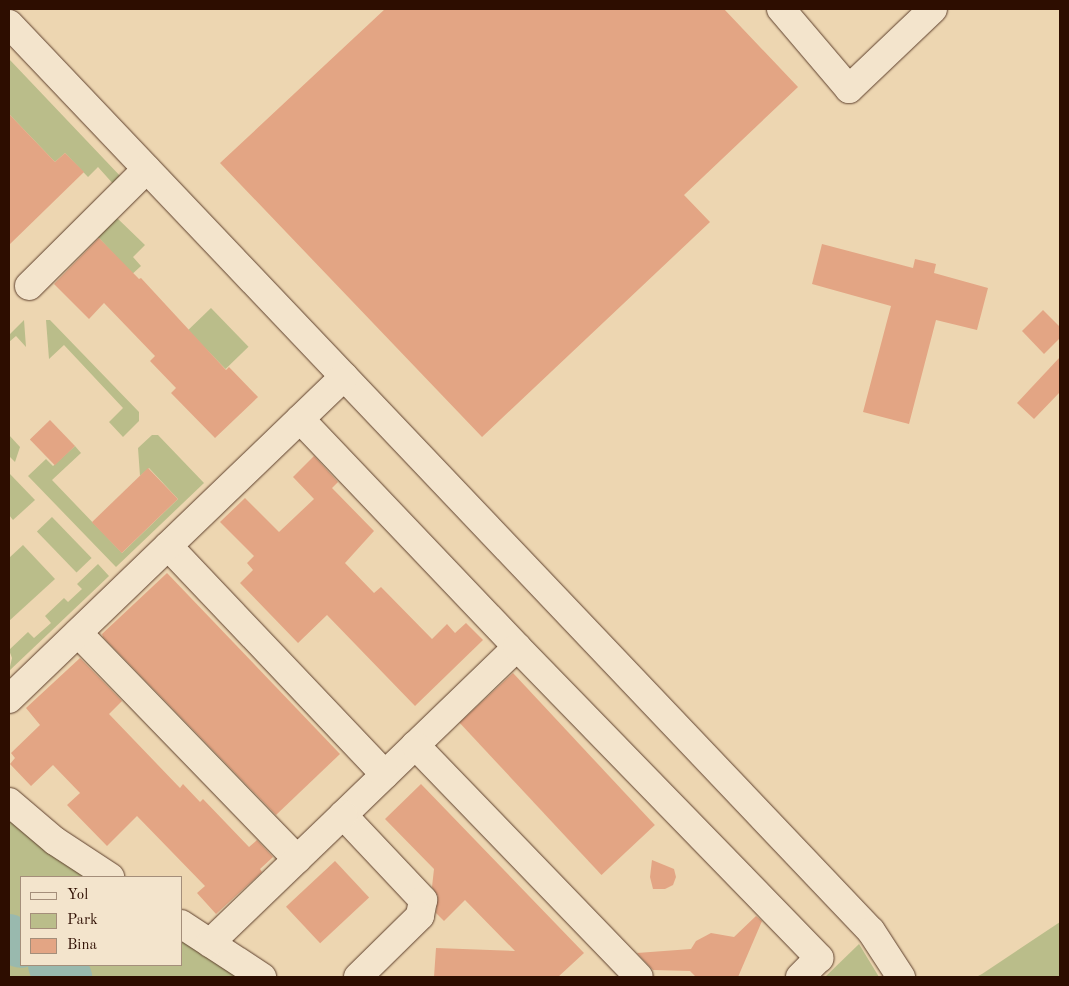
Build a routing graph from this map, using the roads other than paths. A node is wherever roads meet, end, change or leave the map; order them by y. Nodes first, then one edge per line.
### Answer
1 (781, 9) edge
2 (933, 9) edge
3 (9, 24) edge
4 (147, 170) junction
5 (29, 286) dead end
6 (344, 376) junction
7 (300, 419) junction
8 (168, 546) junction
9 (78, 633) junction
10 (517, 648) junction
11 (9, 699) edge
12 (415, 745) junction
13 (385, 775) junction
14 (9, 802) edge
15 (342, 815) junction
16 (296, 859) junction
17 (108, 876) edge
18 (182, 925) edge
19 (210, 943) junction
20 (262, 977) edge
21 (358, 977) edge
22 (638, 977) edge
23 (800, 977) edge
24 (901, 977) edge

1 - 2 lane
3 - 4 lane
4 - 5 lane
4 - 6 lane
6 - 7 lane
6 - 24 lane
7 - 8 lane
7 - 10 lane
8 - 9 lane
8 - 13 lane
9 - 11 lane
9 - 16 lane
10 - 12 lane
10 - 23 lane
12 - 13 lane
12 - 22 lane
13 - 15 lane
14 - 17 lane
15 - 16 lane
15 - 21 lane
16 - 19 lane
18 - 19 lane
19 - 20 lane

